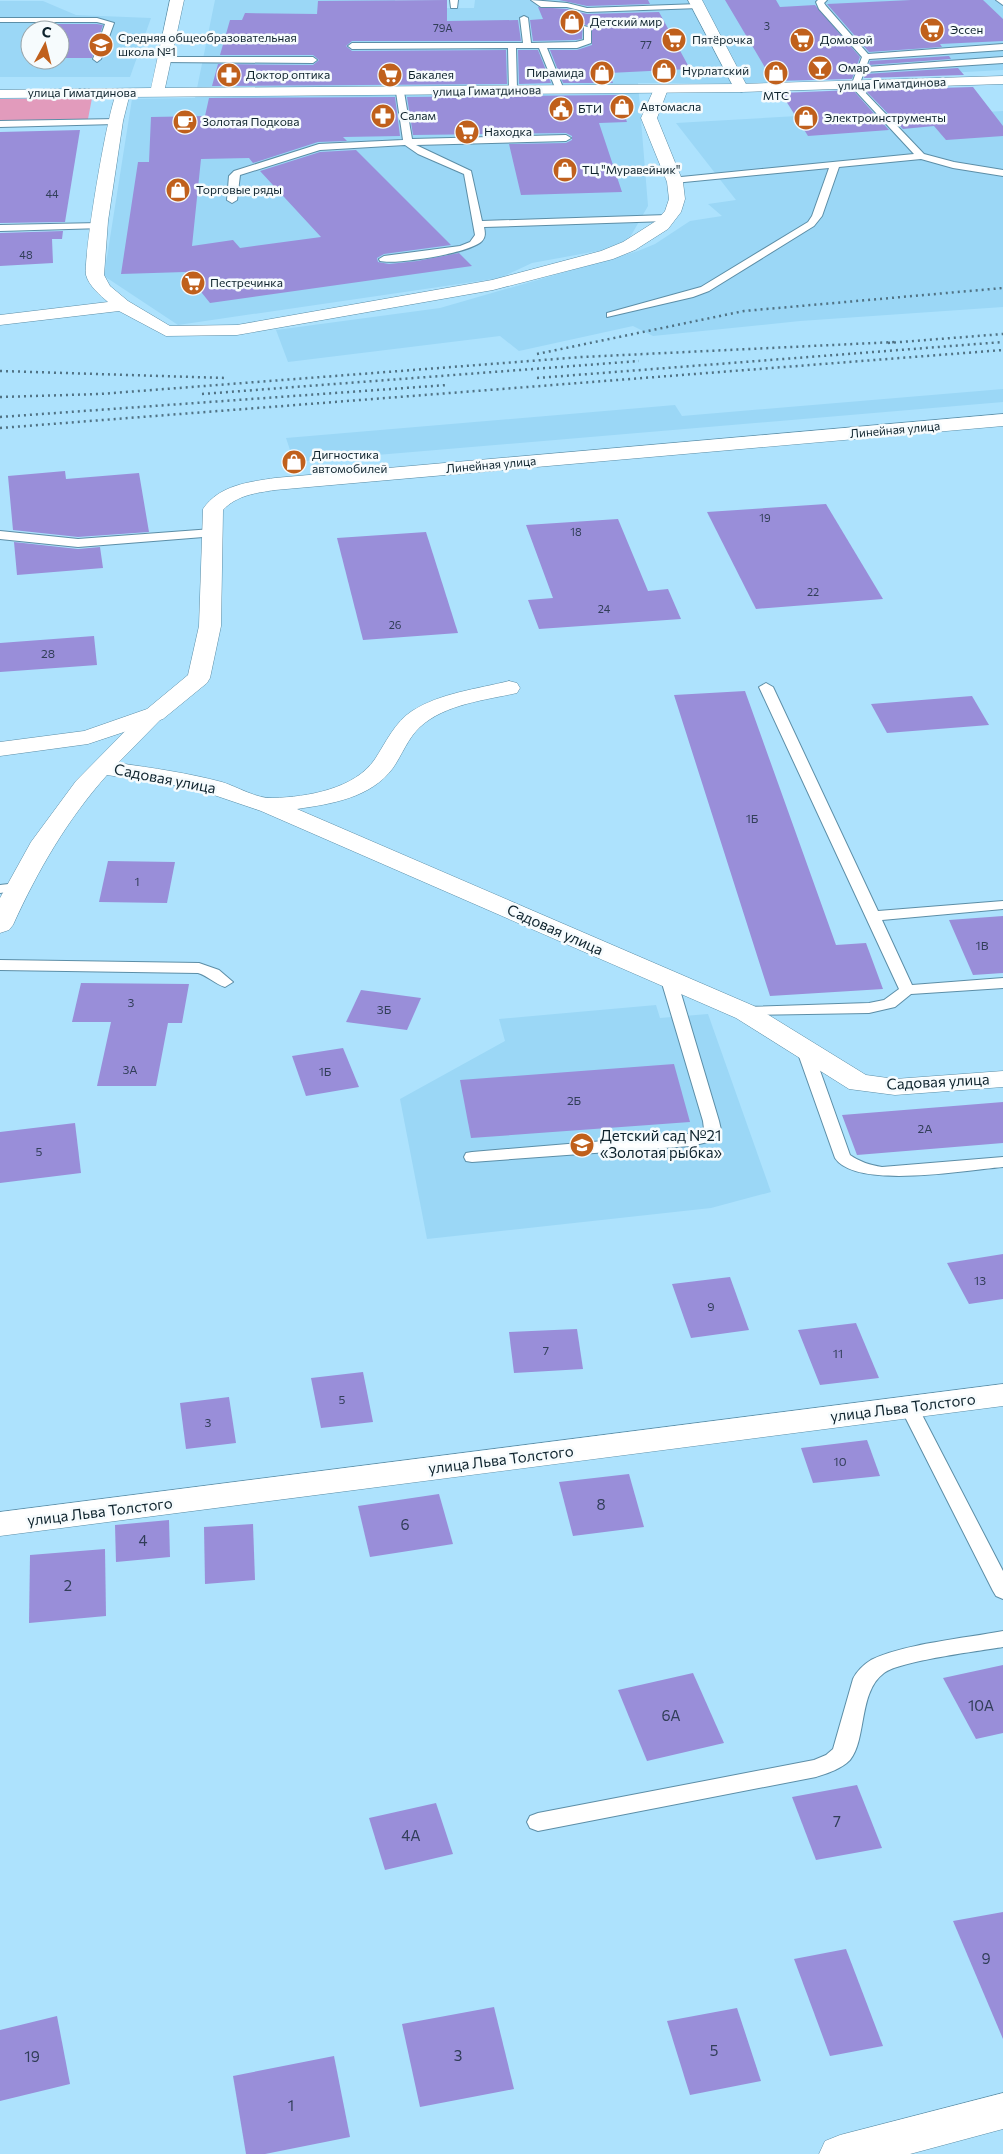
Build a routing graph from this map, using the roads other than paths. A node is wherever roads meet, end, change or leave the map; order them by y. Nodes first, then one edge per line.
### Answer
1 (177, 0) edge
2 (535, 0) edge
3 (824, 0) edge
4 (1000, 0) edge
5 (697, 3) edge
6 (1003, 3) edge
7 (524, 18) dead end
8 (0, 20) edge
9 (587, 28) dead end
10 (512, 45) junction
11 (526, 45) junction
12 (542, 45) junction
13 (352, 46) dead end
14 (1003, 47) edge
15 (866, 57) junction
16 (97, 59) dead end
17 (164, 60) junction
18 (313, 60) dead end
19 (1003, 60) edge
20 (861, 70) junction
21 (1003, 80) edge
22 (855, 86) junction
23 (741, 88) junction
24 (661, 89) junction
25 (513, 90) junction
26 (560, 90) junction
27 (400, 92) junction
28 (123, 93) junction
29 (157, 93) junction
30 (0, 94) edge
31 (115, 121) junction
32 (0, 124) edge
33 (566, 138) dead end
34 (408, 143) junction
35 (921, 156) junction
36 (834, 165) junction
37 (1003, 173) edge
38 (674, 180) junction
39 (232, 200) dead end
40 (667, 218) junction
41 (478, 224) junction
42 (100, 226) junction
43 (0, 228) edge
44 (384, 260) dead end
45 (122, 304) junction
46 (612, 314) dead end
47 (0, 320) edge
48 (1003, 420) edge
49 (212, 533) junction
50 (0, 535) edge
51 (766, 687) dead end
52 (509, 688) dead end
53 (155, 714) junction
54 (0, 749) edge
55 (101, 767) junction
56 (269, 806) junction
57 (8, 888) edge
58 (1003, 905) edge
59 (874, 916) junction
60 (0, 925) edge
61 (0, 965) edge
62 (669, 980) junction
63 (225, 982) dead end
64 (1003, 984) edge
65 (908, 990) junction
66 (746, 1012) junction
67 (804, 1048) junction
68 (1003, 1079) edge
69 (472, 1157) dead end
70 (1003, 1162) edge
71 (1003, 1395) edge
72 (909, 1407) junction
73 (0, 1524) edge
74 (1003, 1591) edge
75 (1003, 1639) edge
76 (538, 1822) dead end
77 (1003, 2111) edge
78 (840, 2154) edge

1 - 17 street
2 - 5 lane
3 - 15 lane
4 - 6 lane
5 - 23 street
7 - 11 lane
8 - 16 lane
9 - 12 lane
10 - 11 lane
10 - 13 lane
10 - 25 lane
11 - 12 lane
12 - 26 lane
14 - 15 lane
15 - 20 lane
17 - 18 lane
17 - 29 street
19 - 20 lane
20 - 22 lane
21 - 22 street, улица Гиматдинова
22 - 23 street, улица Гиматдинова
22 - 35 lane
23 - 24 street, улица Гиматдинова
24 - 26 street, улица Гиматдинова
24 - 38 street
25 - 26 street, улица Гиматдинова
25 - 27 street, улица Гиматдинова
27 - 29 street, улица Гиматдинова
27 - 34 lane
28 - 29 street, улица Гиматдинова
28 - 30 street, улица Гиматдинова
28 - 31 street
31 - 32 lane
31 - 42 street
33 - 34 lane
34 - 39 lane
34 - 41 lane
35 - 36 lane
35 - 37 lane
36 - 38 lane
36 - 46 lane
38 - 40 street
40 - 41 lane
40 - 45 street
41 - 44 lane
42 - 43 lane
42 - 45 street
45 - 47 street
48 - 49 street, Линейная улица
49 - 50 lane
49 - 53 street, Линейная улица
51 - 59 lane
52 - 56 street
53 - 54 street
53 - 55 street, Линейная улица
55 - 56 street, Садовая улица
55 - 57 street, Линейная улица
56 - 62 street, Садовая улица
57 - 60 street, Линейная улица
58 - 59 lane
59 - 65 lane
61 - 63 lane
62 - 66 street, Садовая улица
62 - 69 lane
64 - 65 lane
65 - 66 lane
66 - 67 street, Садовая улица
67 - 68 street, Садовая улица
67 - 70 lane
71 - 72 street, улица Льва Толстого
72 - 73 street, улица Льва Толстого
72 - 74 lane
75 - 76 lane
77 - 78 street

